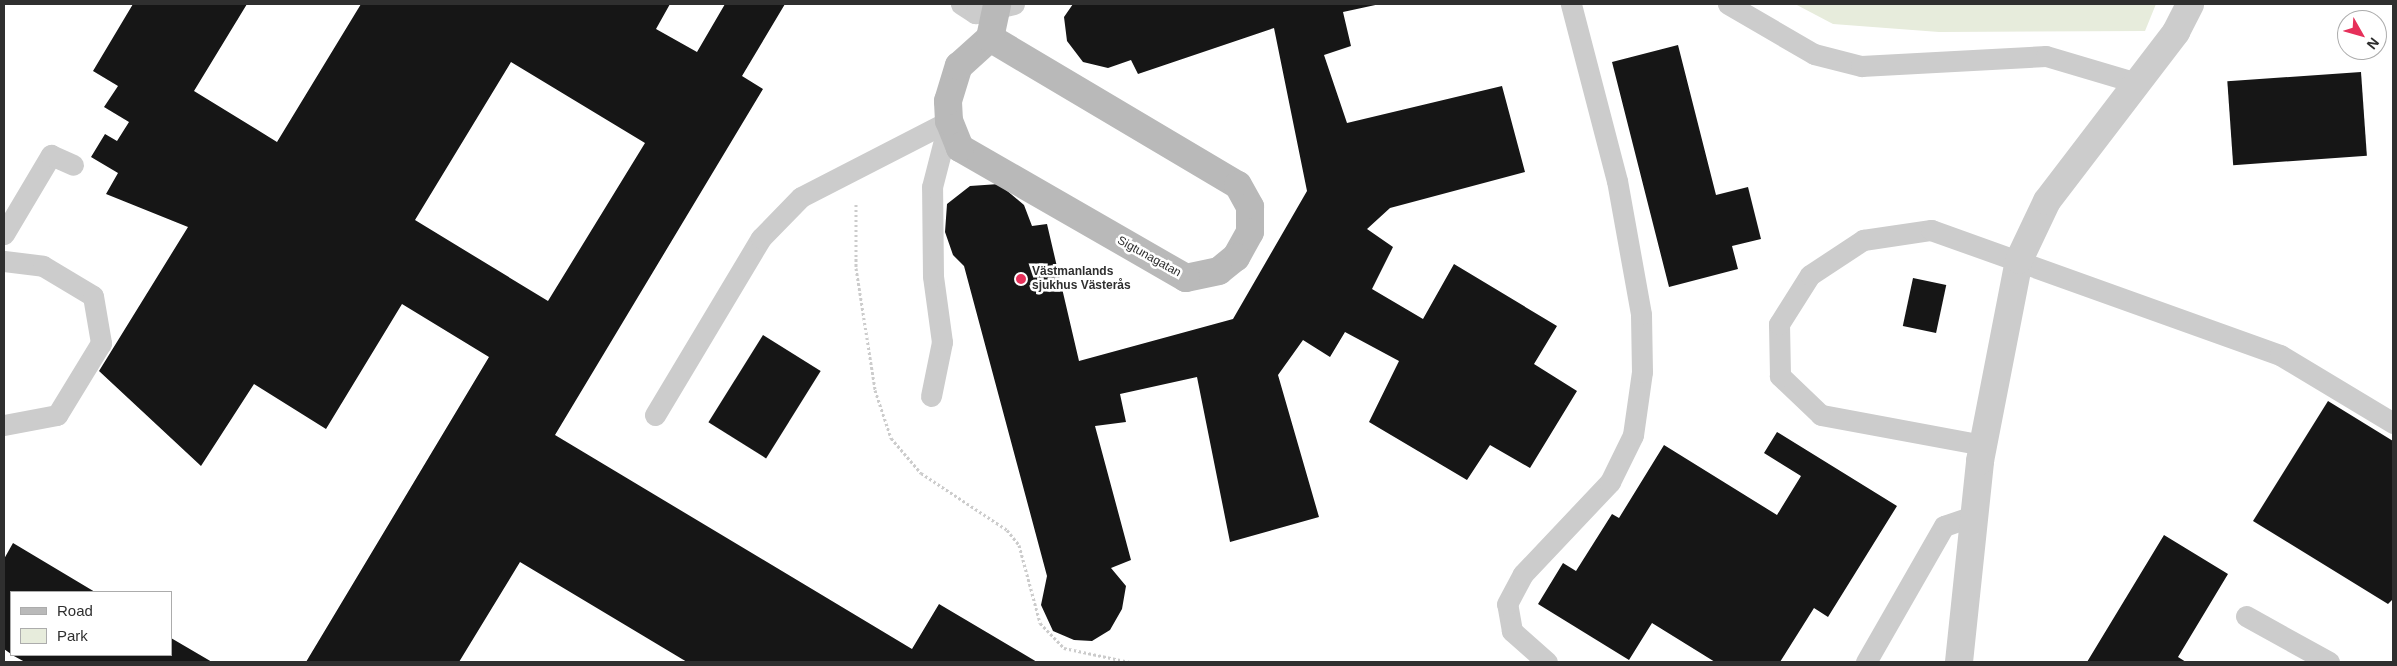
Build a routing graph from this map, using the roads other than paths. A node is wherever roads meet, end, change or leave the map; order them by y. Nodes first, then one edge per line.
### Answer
1 (961, 4) edge
2 (1571, 4) edge
3 (1728, 4) edge
4 (2190, 4) edge
5 (1002, 6) edge
6 (990, 38) junction
7 (2137, 83) junction
8 (950, 121) junction
9 (73, 165) dead end
10 (4, 234) edge
11 (4, 260) edge
12 (2019, 260) junction
13 (931, 396) dead end
14 (655, 415) dead end
15 (2393, 423) edge
16 (4, 426) edge
17 (1983, 445) junction
18 (1974, 516) junction
19 (2246, 616) dead end
20 (1547, 662) edge
21 (1866, 662) edge
22 (1959, 662) edge
23 (2330, 662) edge

1 - 5 lane
2 - 20 lane
3 - 7 lane
4 - 7 street
5 - 6 street
6 - 8 street, Sigtunagatan
6 - 8 street, Sigtunagatan
7 - 12 street
8 - 13 lane
8 - 14 lane
9 - 10 lane
11 - 16 lane
12 - 15 lane
12 - 17 street
12 - 17 lane
17 - 18 street
18 - 21 lane
18 - 22 street
19 - 23 lane

